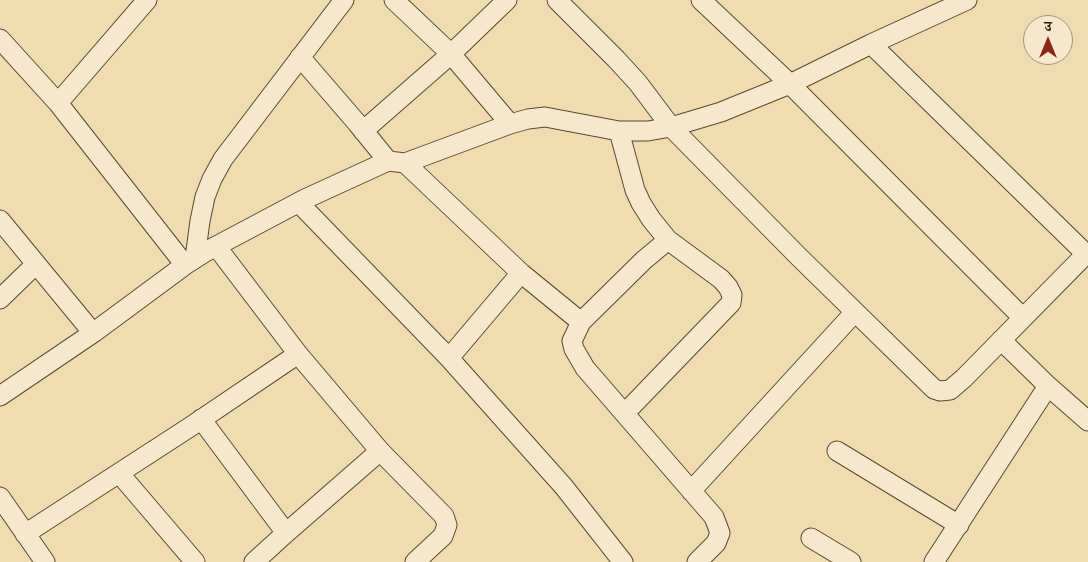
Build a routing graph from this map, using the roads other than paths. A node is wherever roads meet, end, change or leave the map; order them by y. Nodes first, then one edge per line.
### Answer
1 (147, 0) edge
2 (344, 0) edge
3 (394, 0) edge
4 (507, 0) edge
5 (557, 0) edge
6 (701, 0) edge
7 (967, 0) edge
8 (0, 39) edge
9 (871, 44) junction
10 (451, 54) junction
11 (300, 57) junction
12 (790, 84) junction
13 (58, 103) junction
14 (510, 124) junction
15 (671, 127) junction
16 (363, 131) junction
17 (619, 131) junction
18 (396, 162) junction
19 (300, 203) junction
20 (0, 220) edge
21 (668, 240) junction
22 (216, 246) junction
23 (1087, 255) edge
24 (190, 262) junction
25 (36, 264) junction
26 (521, 273) junction
27 (0, 299) edge
28 (855, 312) junction
29 (1023, 318) junction
30 (581, 322) junction
31 (93, 333) junction
32 (1002, 340) junction
33 (298, 354) junction
34 (449, 358) junction
35 (1048, 386) junction
36 (0, 396) edge
37 (625, 414) junction
38 (201, 419) junction
39 (1088, 421) edge
40 (837, 451) dead end
41 (380, 452) junction
42 (118, 473) junction
43 (691, 491) junction
44 (0, 497) edge
45 (959, 525) junction
46 (286, 533) junction
47 (25, 534) junction
48 (812, 538) dead end
49 (706, 560) edge
50 (45, 562) edge
51 (196, 562) edge
52 (254, 562) edge
53 (415, 562) edge
54 (623, 562) edge
55 (851, 562) edge
56 (934, 562) edge

1 - 13 street
2 - 11 street
3 - 10 street
4 - 10 street
5 - 15 street
6 - 12 street
7 - 9 street
8 - 13 street
9 - 12 street
9 - 23 street
10 - 14 street
10 - 16 street
11 - 16 street
11 - 24 street
12 - 15 street
12 - 29 street
13 - 24 street
14 - 17 street
14 - 18 street
15 - 17 street
15 - 28 street
16 - 18 street
17 - 21 street
18 - 19 street
18 - 26 street
19 - 22 street
19 - 34 street
20 - 25 street
21 - 30 street
21 - 37 street
22 - 24 street
22 - 33 street
23 - 29 street
24 - 31 street
25 - 27 street
25 - 31 street
26 - 30 street
26 - 34 street
28 - 32 street
28 - 43 street
29 - 32 street
30 - 37 street
31 - 36 street
32 - 35 street
33 - 38 street
33 - 41 street
34 - 54 street
35 - 39 street
35 - 45 street
37 - 43 street
38 - 42 street
38 - 46 street
40 - 45 street
41 - 46 street
41 - 53 street
42 - 47 street
42 - 51 street
43 - 49 street
44 - 47 street
45 - 56 street
46 - 52 street
47 - 50 street
48 - 55 street

